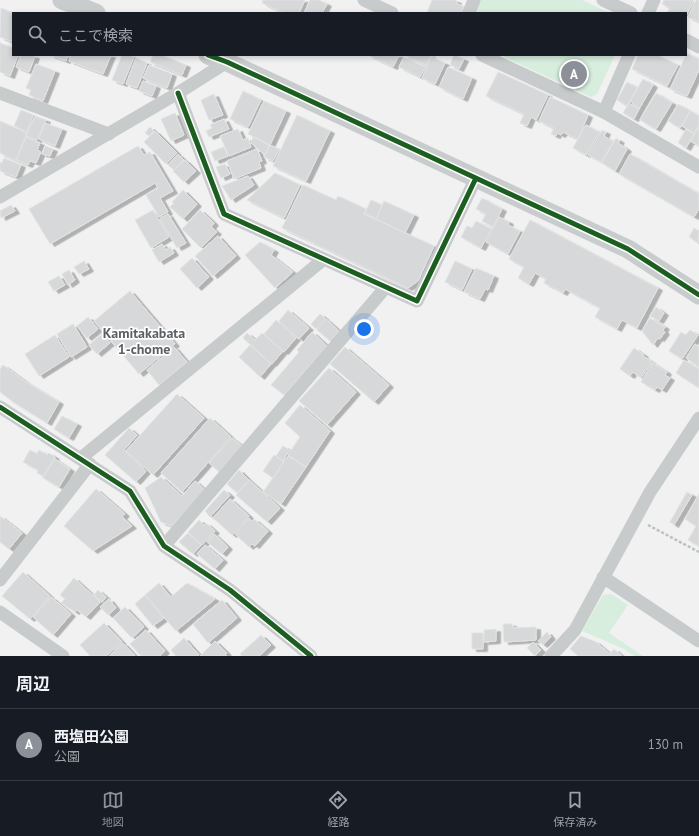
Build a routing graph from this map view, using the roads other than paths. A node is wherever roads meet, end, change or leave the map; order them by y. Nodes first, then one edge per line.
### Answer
1 (62, 0) edge
2 (364, 0) edge
3 (474, 0) edge
4 (603, 0) edge
5 (654, 0) edge
6 (93, 12) edge
7 (390, 12) edge
8 (468, 12) edge
9 (629, 12) edge
10 (648, 12) edge
11 (687, 41) edge
12 (699, 47) edge
13 (211, 56) edge
14 (484, 56) edge
15 (629, 56) edge
16 (227, 62) junction
17 (0, 93) edge
18 (178, 93) junction
19 (604, 112) junction
20 (109, 134) junction
21 (699, 167) edge
22 (476, 178) junction
23 (0, 197) edge
24 (324, 259) junction
25 (386, 287) junction
26 (699, 295) edge
27 (0, 407) edge
28 (699, 418) edge
29 (695, 434) edge
30 (85, 461) junction
31 (164, 546) junction
32 (603, 578) junction
33 (0, 580) edge
34 (0, 612) edge
35 (699, 641) edge
36 (63, 656) edge
37 (311, 656) edge
38 (551, 656) edge

1 - 6 street
2 - 7 street
3 - 8 street
4 - 9 street
5 - 10 street
11 - 12 street
13 - 16 street
14 - 19 street
15 - 19 street
16 - 18 street
16 - 22 street
17 - 20 street
18 - 20 street
18 - 24 street
19 - 21 street
20 - 23 street
22 - 25 street
22 - 26 street
24 - 25 street
24 - 30 street
25 - 31 street
27 - 30 street
28 - 29 street
29 - 32 street
30 - 31 street
30 - 33 street
31 - 37 street
32 - 35 street
32 - 38 street
34 - 36 street

